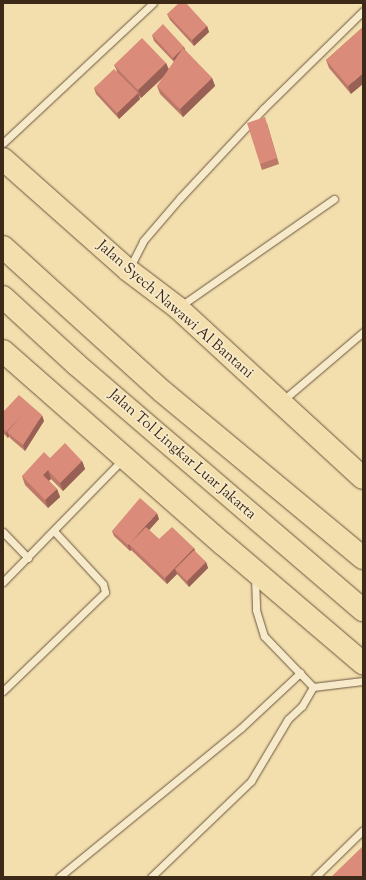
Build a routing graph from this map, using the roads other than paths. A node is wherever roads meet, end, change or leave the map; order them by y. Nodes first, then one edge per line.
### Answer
1 (153, 3) edge
2 (363, 11) edge
3 (3, 143) edge
4 (3, 159) edge
5 (334, 199) dead end
6 (3, 247) edge
7 (128, 270) junction
8 (3, 297) edge
9 (178, 308) junction
10 (363, 332) edge
11 (3, 351) edge
12 (280, 402) junction
13 (125, 456) junction
14 (363, 478) edge
15 (54, 531) junction
16 (3, 532) edge
17 (28, 558) junction
18 (363, 558) edge
19 (255, 571) junction
20 (3, 582) edge
21 (363, 610) edge
22 (363, 663) edge
23 (300, 673) junction
24 (363, 681) edge
25 (313, 687) junction
26 (3, 691) edge
27 (363, 830) edge
28 (59, 877) edge
29 (151, 877) edge
30 (315, 877) edge

1 - 3 lane
2 - 7 lane
4 - 7 highway, Jalan Syech Nawawi Al Bantani
5 - 9 lane
6 - 18 highway
7 - 9 highway, Jalan Syech Nawawi Al Bantani
8 - 21 highway, Jalan Tol Lingkar Luar Jakarta
9 - 12 highway, Jalan Syech Nawawi Al Bantani
10 - 12 lane
11 - 13 highway
12 - 14 highway, Jalan Syech Nawawi Al Bantani
13 - 15 lane
13 - 19 highway
15 - 17 lane
15 - 26 lane
16 - 17 lane
17 - 20 lane
19 - 22 highway
19 - 23 lane
23 - 25 lane
23 - 28 lane
24 - 25 lane
25 - 29 lane
27 - 30 lane

